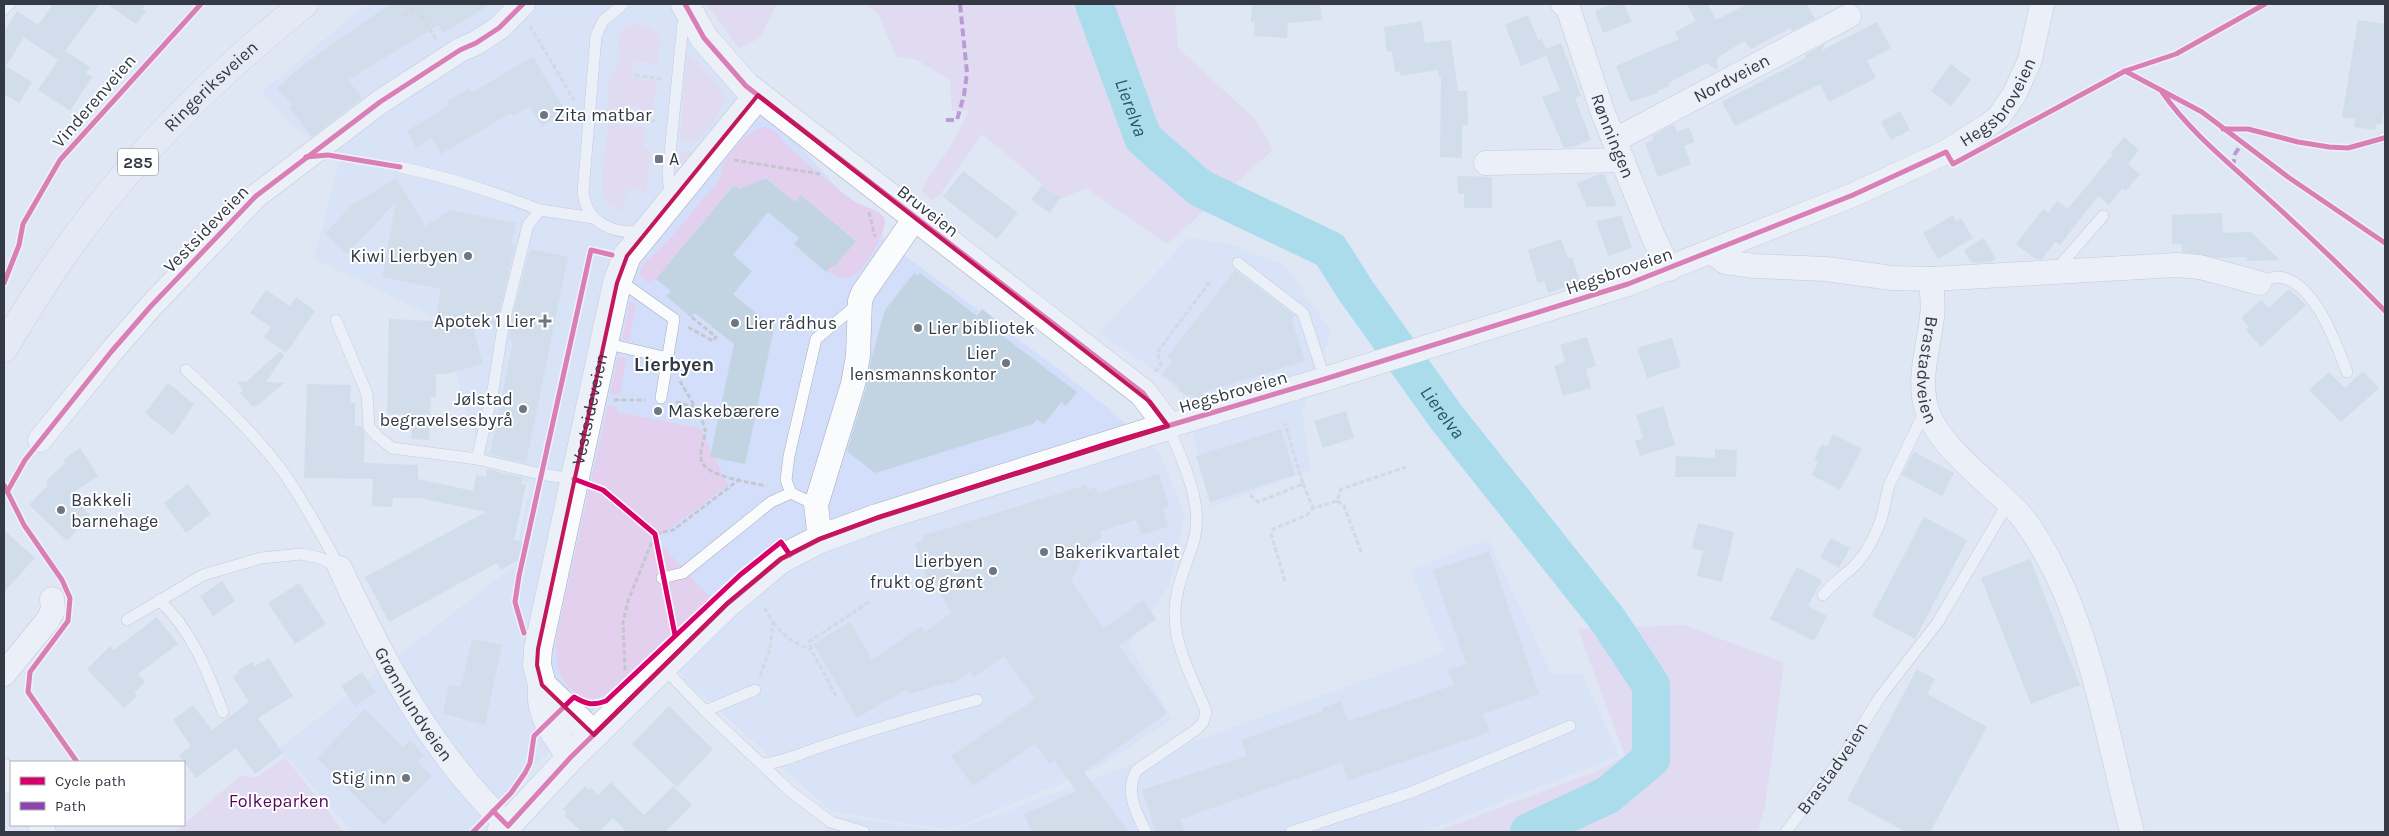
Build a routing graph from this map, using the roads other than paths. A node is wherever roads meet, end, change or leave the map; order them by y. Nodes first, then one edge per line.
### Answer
1 (9, 4) edge
2 (304, 4) edge
3 (523, 4) edge
4 (624, 4) edge
5 (685, 4) edge
6 (1565, 4) edge
7 (2042, 4) edge
8 (4, 9) edge
9 (1849, 16) dead end
10 (758, 95) junction
11 (1619, 150) junction
12 (1486, 163) dead end
13 (400, 167) dead end
14 (671, 201) junction
15 (540, 210) junction
16 (2103, 216) dead end
17 (593, 218) junction
18 (915, 218) junction
19 (648, 231) junction
20 (1712, 252) junction
21 (1238, 263) dead end
22 (1669, 268) junction
23 (2054, 272) junction
24 (1932, 279) junction
25 (618, 280) junction
26 (2259, 282) joint
27 (860, 301) junction
28 (336, 320) dead end
29 (603, 343) junction
30 (4, 348) edge
31 (668, 358) junction
32 (186, 370) dead end
33 (2347, 372) dead end
34 (1330, 378) junction
35 (661, 398) road end
36 (1926, 407) junction
37 (1168, 426) junction
38 (40, 440) dead end
39 (477, 459) junction
40 (574, 479) junction
41 (791, 493) junction
42 (2008, 503) junction
43 (816, 505) junction
44 (820, 539) junction
45 (340, 568) junction
46 (662, 578) dead end
47 (1823, 594) dead end
48 (52, 599) dead end
49 (159, 600) junction
50 (127, 620) dead end
51 (663, 666) junction
52 (4, 674) edge
53 (542, 685) junction
54 (755, 690) road end
55 (977, 700) dead end
56 (705, 711) junction
57 (223, 712) dead end
58 (1570, 726) dead end
59 (594, 735) junction
60 (571, 757) junction
61 (763, 764) junction
62 (505, 829) edge
63 (864, 832) edge
64 (1146, 832) edge
65 (1291, 832) edge
66 (1786, 832) edge
67 (2132, 832) edge

1 - 8 lane
2 - 30 main road, Ringeriksveien / 285
3 - 38 street, Vestsideveien
4 - 17 lane
5 - 10 street, Bruveien
5 - 14 lane
6 - 11 street, Rønningen
7 - 20 street, Hegsbroveien
9 - 11 street, Nordveien
10 - 14 street, Vestsideveien
10 - 18 street, Bruveien
11 - 12 street
11 - 22 street, Rønningen
13 - 15 lane
14 - 19 street, Vestsideveien
15 - 17 lane
15 - 39 lane
16 - 23 lane
17 - 19 lane
18 - 27 street
18 - 37 street, Bruveien
19 - 25 street, Vestsideveien
20 - 22 street, Hegsbroveien
20 - 24 street
21 - 34 lane
22 - 34 street, Hegsbroveien
23 - 24 street
23 - 26 street
24 - 36 street, Brastadveien
25 - 29 street, Vestsideveien
25 - 31 lane
26 - 33 lane
27 - 41 lane
27 - 43 street
28 - 39 lane
29 - 31 lane
29 - 40 street, Vestsideveien
31 - 35 lane
32 - 45 lane
34 - 37 street, Hegsbroveien
36 - 42 street, Brastadveien
36 - 47 lane
37 - 44 street, Hegsbroveien
37 - 64 lane
39 - 40 lane
40 - 53 street, Vestsideveien
41 - 43 lane
41 - 46 lane
42 - 66 lane, Brastadveien
42 - 67 street, Brastadveien
43 - 44 street
44 - 51 street, Hegsbroveien
45 - 49 lane
45 - 62 street, Grønnlundveien
48 - 52 street
49 - 50 lane
49 - 57 lane
51 - 56 lane
51 - 59 street, Hegsbroveien
53 - 59 street
53 - 60 street, Vestsideveien
54 - 56 lane
55 - 61 lane
56 - 61 lane
58 - 65 lane
59 - 60 street, Hegsbroveien
60 - 62 street, Hegsbroveien
61 - 63 lane

